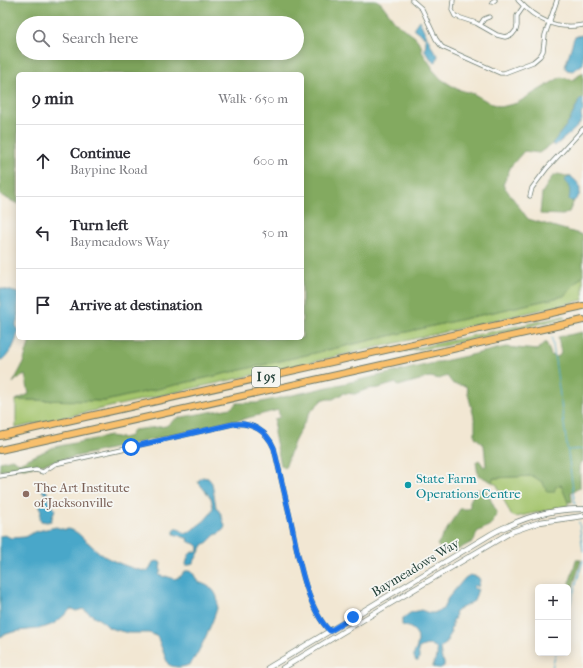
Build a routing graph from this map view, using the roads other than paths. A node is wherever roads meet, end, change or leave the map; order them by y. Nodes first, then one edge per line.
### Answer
1 (412, 0) edge
2 (453, 0) edge
3 (518, 0) edge
4 (557, 0) edge
5 (524, 6) junction
6 (489, 16) dead end
7 (550, 23) junction
8 (583, 24) edge
9 (480, 25) junction
10 (583, 129) edge
11 (530, 196) dead end
12 (583, 306) edge
13 (583, 321) edge
14 (0, 436) edge
15 (0, 450) edge
16 (0, 476) edge
17 (583, 509) edge
18 (583, 516) edge
19 (330, 631) junction
20 (268, 668) edge
21 (283, 668) edge

1 - 7 street
2 - 9 street
3 - 5 street
4 - 7 street
5 - 7 street
5 - 9 street
6 - 9 street
7 - 8 street
10 - 11 street
12 - 14 highway, I 95
13 - 15 highway, I 95
16 - 19 street
17 - 19 street, Baymeadows Way
18 - 21 street, Baymeadows Way
19 - 20 street, Baymeadows Way

